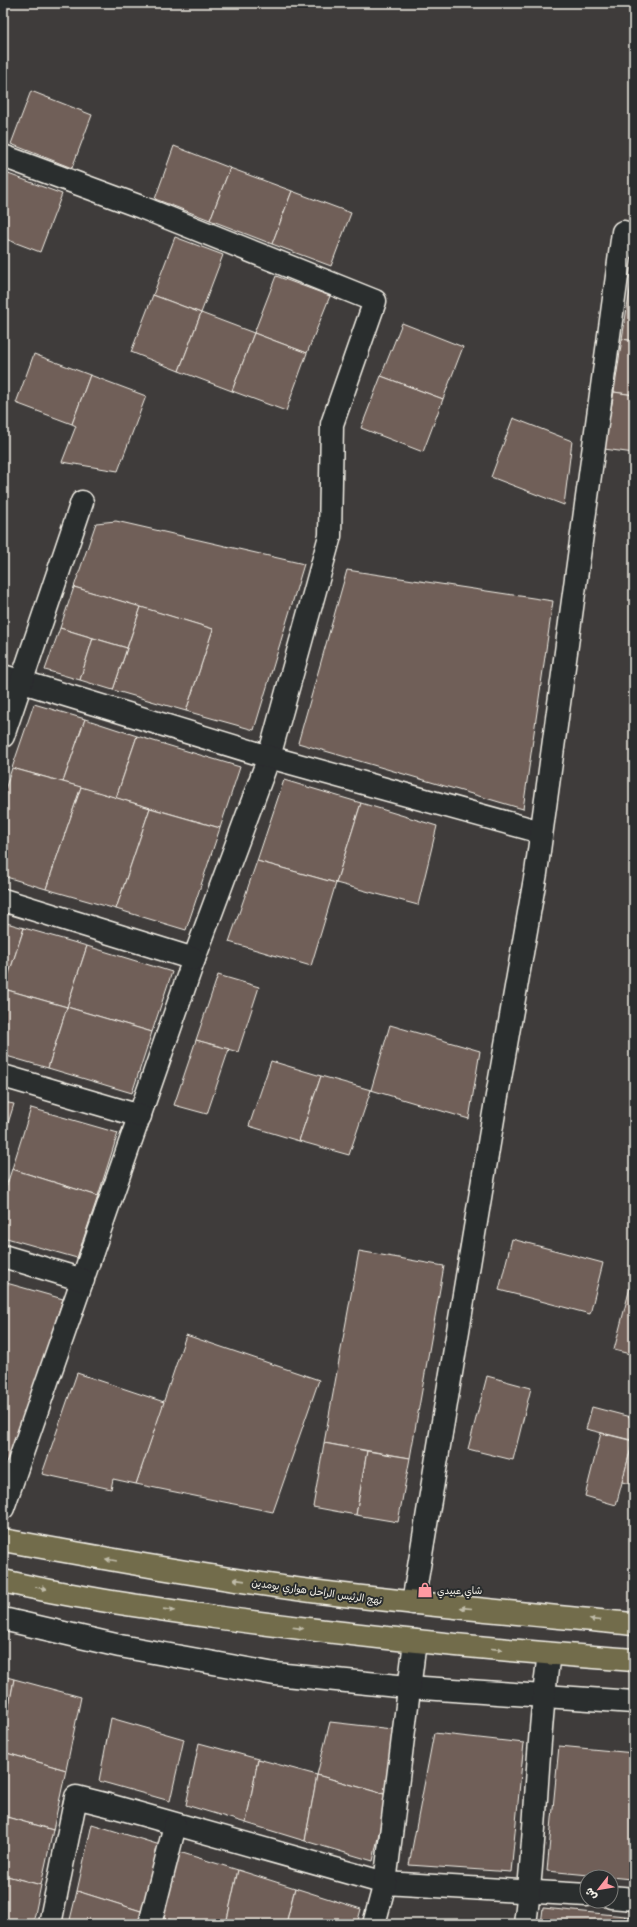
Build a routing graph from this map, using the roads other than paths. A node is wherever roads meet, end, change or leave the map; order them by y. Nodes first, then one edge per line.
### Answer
1 (3, 156) edge
2 (623, 232) dead end
3 (82, 502) dead end
4 (12, 678) edge
5 (3, 736) edge
6 (270, 757) junction
7 (541, 832) junction
8 (3, 900) edge
9 (194, 959) junction
10 (3, 1076) edge
11 (140, 1116) junction
12 (3, 1256) edge
13 (83, 1280) junction
14 (5, 1498) edge
15 (3, 1540) edge
16 (3, 1581) edge
17 (414, 1603) junction
18 (3, 1619) edge
19 (634, 1624) edge
20 (415, 1641) junction
21 (549, 1654) junction
22 (634, 1660) edge
23 (408, 1687) junction
24 (543, 1697) junction
25 (634, 1702) edge
26 (175, 1825) junction
27 (385, 1883) junction
28 (529, 1891) junction
29 (579, 1894) edge
30 (619, 1898) edge
31 (634, 1899) edge
32 (50, 1924) edge
33 (150, 1924) edge
34 (374, 1924) edge
35 (525, 1924) edge

1 - 6 street
2 - 7 street
3 - 4 street
4 - 5 street
4 - 6 street
6 - 7 street
6 - 9 street
7 - 17 street
8 - 9 street
9 - 11 street
10 - 11 street
11 - 13 street
12 - 13 street
13 - 14 street
17 -> 15 main road, نهج الرئيس الراحل هواري بومدين
16 -> 20 main road
19 -> 17 main road, نهج الرئيس الراحل هواري بومدين
18 - 23 street
20 -> 21 main road
20 - 23 street
21 - 22 main road
21 - 24 street
23 - 24 street
23 - 27 street
24 - 25 street
24 - 28 street
26 - 27 street
26 - 32 street
26 - 33 street
27 - 28 street
27 - 34 street
28 - 29 street
28 - 35 street
30 - 31 street

